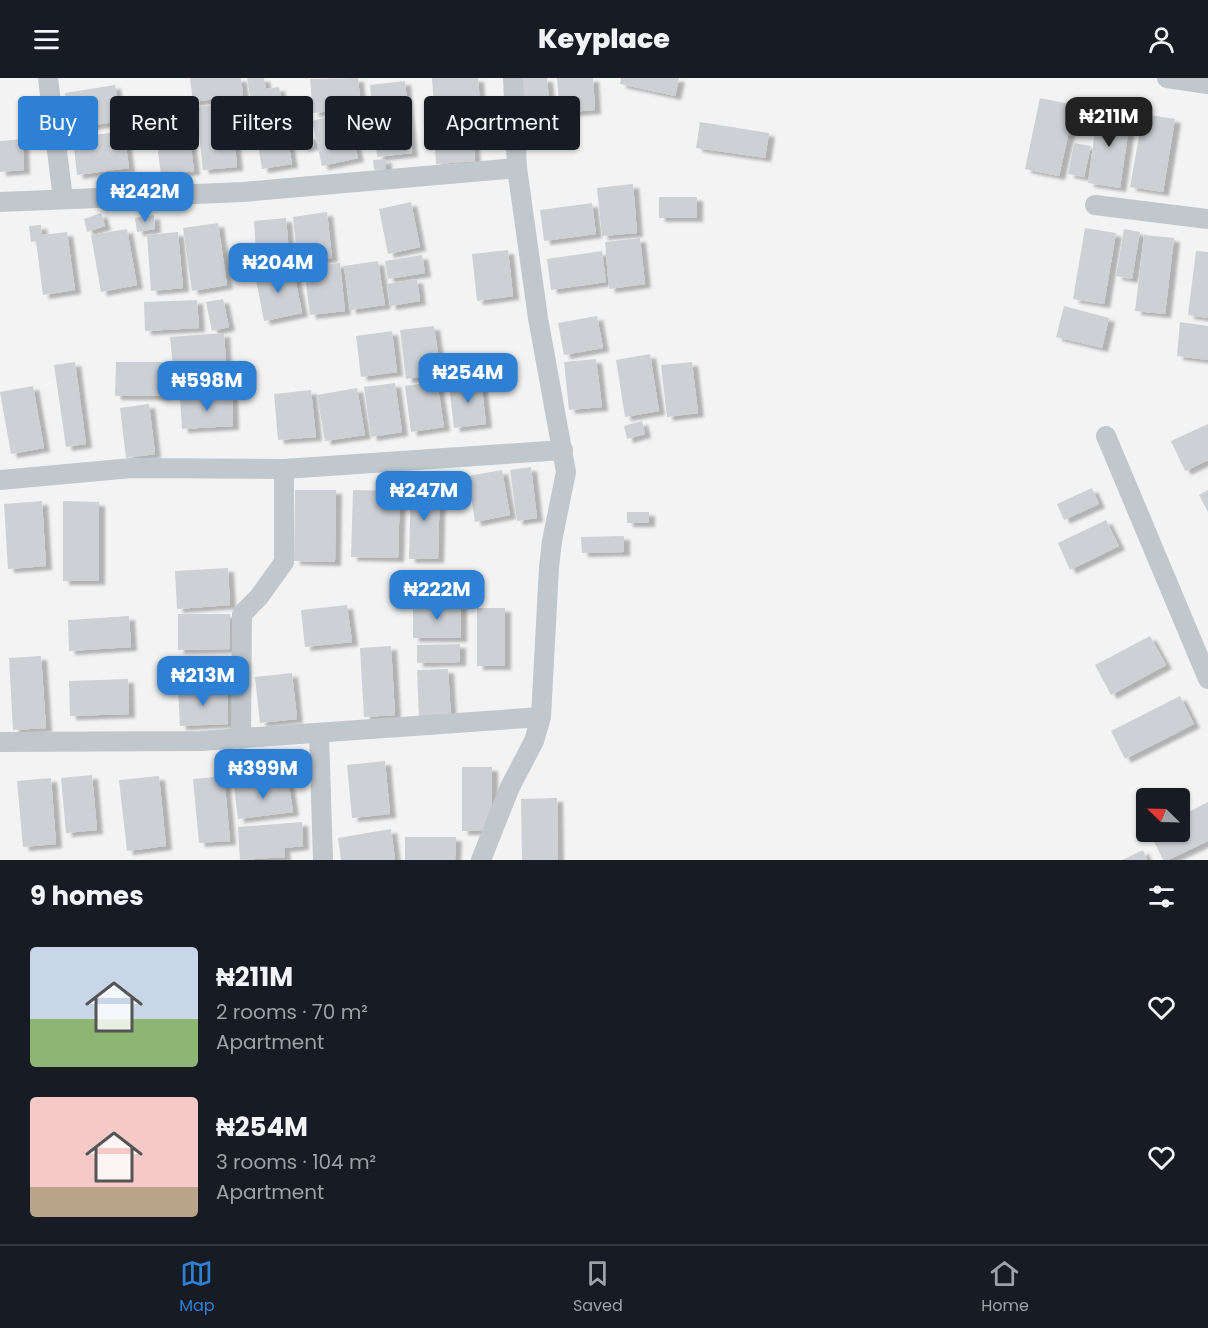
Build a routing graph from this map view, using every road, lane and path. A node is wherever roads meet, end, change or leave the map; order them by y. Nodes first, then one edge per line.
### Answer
1 (48, 78) edge
2 (513, 78) edge
3 (1167, 78) edge
4 (1208, 84) edge
5 (517, 168) junction
6 (63, 200) junction
7 (0, 202) edge
8 (1095, 205) dead end
9 (1208, 219) edge
10 (1106, 436) dead end
11 (563, 450) junction
12 (284, 469) junction
13 (0, 480) edge
14 (1208, 679) edge
15 (541, 717) junction
16 (319, 734) junction
17 (241, 738) junction
18 (0, 742) edge
19 (323, 860) edge
20 (482, 860) edge

1 - 6 street
2 - 5 street
3 - 4 street
5 - 6 street
5 - 11 street
6 - 7 street
8 - 9 street
10 - 14 street
11 - 12 street
11 - 15 street
12 - 13 street
12 - 17 street
15 - 16 street
15 - 20 street
16 - 17 street
16 - 19 street
17 - 18 street

